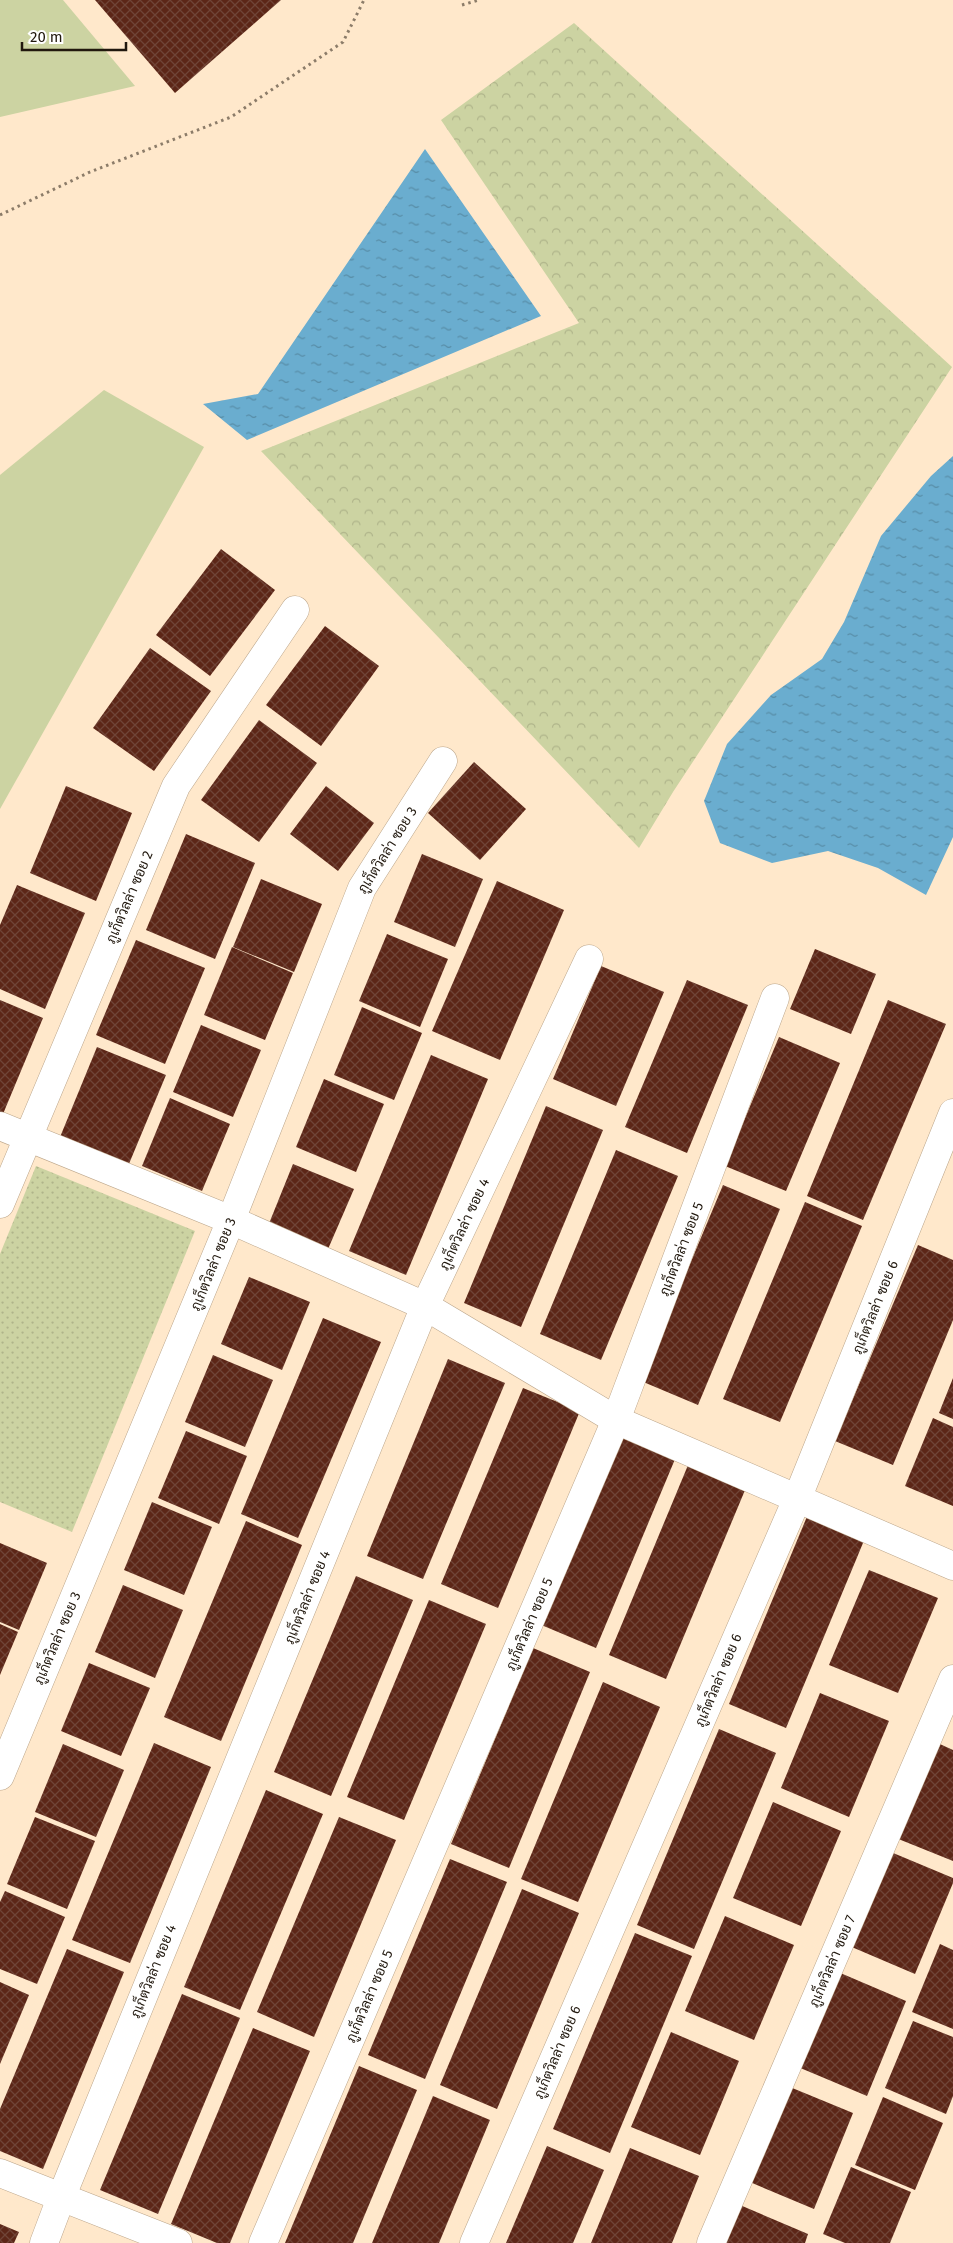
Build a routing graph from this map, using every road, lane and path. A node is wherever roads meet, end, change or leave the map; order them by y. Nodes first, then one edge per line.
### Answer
1 (364, 0) edge
2 (479, 0) edge
3 (462, 4) dead end
4 (0, 216) edge
5 (295, 610) dead end
6 (443, 761) dead end
7 (589, 959) dead end
8 (775, 998) dead end
9 (953, 1114) edge
10 (0, 1126) edge
11 (28, 1136) junction
12 (0, 1204) edge
13 (231, 1220) junction
14 (426, 1306) junction
15 (616, 1420) junction
16 (797, 1498) junction
17 (953, 1566) edge
18 (953, 1679) edge
19 (0, 1776) edge
20 (0, 2173) edge
21 (61, 2198) junction
22 (44, 2243) edge
23 (178, 2243) edge
24 (263, 2243) edge
25 (474, 2243) edge
26 (711, 2243) edge

1 - 4 path
2 - 3 path
5 - 11 street, ภูเก็ตวิลล่า ซอย 2
6 - 13 street, ภูเก็ตวิลล่า ซอย 3
7 - 14 street, ภูเก็ตวิลล่า ซอย 4
8 - 15 street, ภูเก็ตวิลล่า ซอย 5
9 - 16 street, ภูเก็ตวิลล่า ซอย 6
10 - 11 street
11 - 12 street, ภูเก็ตวิลล่า ซอย 2
11 - 13 street
13 - 14 street
13 - 19 street, ภูเก็ตวิลล่า ซอย 3
14 - 15 street
14 - 21 street, ภูเก็ตวิลล่า ซอย 4
15 - 16 street
15 - 24 street, ภูเก็ตวิลล่า ซอย 5
16 - 17 street
16 - 25 street, ภูเก็ตวิลล่า ซอย 6
18 - 26 street, ภูเก็ตวิลล่า ซอย 7
20 - 21 street
21 - 22 street, ภูเก็ตวิลล่า ซอย 4
21 - 23 street

